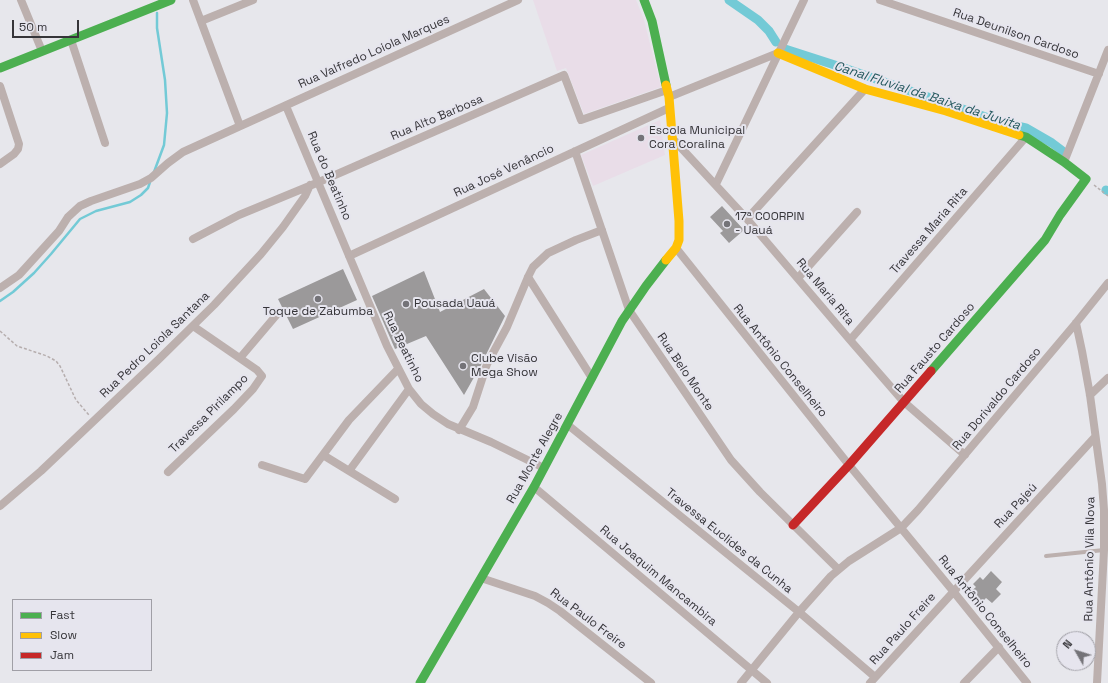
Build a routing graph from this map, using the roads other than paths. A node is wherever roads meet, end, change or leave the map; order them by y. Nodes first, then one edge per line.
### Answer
1 (21, 0) edge
2 (171, 0) edge
3 (193, 0) edge
4 (253, 0) edge
5 (518, 0) edge
6 (644, 0) edge
7 (804, 0) edge
8 (880, 0) edge
9 (242, 2) edge
10 (201, 22) junction
11 (71, 40) junction
12 (1108, 50) edge
13 (42, 51) junction
14 (778, 53) junction
15 (0, 68) edge
16 (1099, 74) junction
17 (0, 86) edge
18 (865, 88) junction
19 (668, 94) junction
20 (286, 106) junction
21 (669, 108) junction
22 (240, 126) junction
23 (1026, 137) junction
24 (672, 138) junction
25 (105, 142) dead end
26 (575, 150) junction
27 (1064, 162) junction
28 (0, 164) edge
29 (319, 182) junction
30 (716, 184) junction
31 (310, 186) junction
32 (857, 212) dead end
33 (747, 218) junction
34 (602, 230) junction
35 (193, 239) dead end
36 (676, 248) junction
37 (349, 256) junction
38 (528, 277) junction
39 (798, 278) junction
40 (1108, 283) edge
41 (0, 288) edge
42 (629, 310) junction
43 (279, 312) dead end
44 (1076, 323) junction
45 (193, 326) junction
46 (850, 340) junction
47 (240, 358) junction
48 (398, 369) junction
49 (592, 378) junction
50 (1108, 378) edge
51 (409, 389) junction
52 (1090, 395) junction
53 (904, 402) junction
54 (568, 425) junction
55 (459, 430) junction
56 (1095, 437) junction
57 (323, 455) junction
58 (965, 455) junction
59 (262, 465) dead end
60 (849, 465) junction
61 (544, 468) junction
62 (349, 471) junction
63 (168, 472) dead end
64 (534, 487) junction
65 (395, 499) dead end
66 (0, 506) edge
67 (793, 524) junction
68 (901, 528) junction
69 (1104, 550) junction
70 (1046, 556) dead end
71 (838, 569) junction
72 (481, 578) junction
73 (954, 591) junction
74 (799, 612) junction
75 (999, 647) junction
76 (752, 670) junction
77 (873, 680) edge
78 (420, 683) edge
79 (651, 683) edge
80 (741, 683) edge
81 (767, 683) edge
82 (964, 683) edge
83 (1027, 683) edge
84 (1097, 683) edge

1 - 13 street
2 - 11 street
3 - 10 street
4 - 9 street
5 - 20 street, Rua Valfredo Loiola Marques
6 - 19 street
7 - 14 street
8 - 16 street, Rua Deunilson Cardoso
9 - 10 street
10 - 22 street
11 - 13 street
11 - 25 street
12 - 16 street
13 - 15 street
14 - 18 street
14 - 19 street
14 - 30 street
16 - 27 street
17 - 28 street
18 - 23 street
18 - 33 street
19 - 21 street
19 - 29 street, Rua Alto Barbosa
20 - 22 street, Rua Valfredo Loiola Marques
20 - 29 street, Rua do Beatinho
21 - 24 street
21 - 26 street, Rua José Venâncio
22 - 41 street, Rua Valfredo Loiola Marques
23 - 27 street
23 - 46 street, Travessa Maria Rita
24 - 30 street, Rua Maria Rita
24 - 36 street
26 - 34 street, Rua Belo Monte
26 - 37 street, Rua José Venâncio
27 - 53 street, Rua Fausto Cardoso
29 - 31 street, Rua Alto Barbosa
29 - 37 street, Rua do Beatinho
30 - 33 street, Rua Maria Rita
31 - 35 street, Rua Alto Barbosa
31 - 45 street, Rua Pedro Loiola Santana
32 - 39 street
33 - 39 street, Rua Maria Rita
34 - 38 street
34 - 42 street, Rua Belo Monte
36 - 42 street, Rua Monte Alegre
36 - 60 street, Rua Antônio Conselheiro
37 - 48 street, Rua Beatinho
38 - 49 street
38 - 55 street
39 - 46 street, Rua Maria Rita
40 - 44 street, Rua Dorivaldo Cardoso
42 - 49 street, Rua Monte Alegre
42 - 67 street, Rua Belo Monte
43 - 47 street, Travessa Pirilampo
44 - 52 street, Rua Antônio Vila Nova
44 - 58 street, Rua Dorivaldo Cardoso
45 - 47 street, Travessa Pirilampo
45 - 66 street, Rua Pedro Loiola Santana
46 - 53 street, Rua Maria Rita
47 - 63 street, Travessa Pirilampo
48 - 51 street, Rua Beatinho
48 - 57 street
49 - 54 street, Rua Monte Alegre
50 - 52 street
51 - 55 street, Rua Beatinho
51 - 62 street
52 - 56 street, Rua Antônio Vila Nova
53 - 58 street, Rua Maria Rita
53 - 60 street, Rua Fausto Cardoso
54 - 61 street, Rua Monte Alegre
54 - 74 street, Travessa Euclides da Cunha
55 - 61 street
56 - 69 street, Rua Antônio Vila Nova
56 - 73 street, Rua Pajeú
57 - 59 street
57 - 62 street
58 - 68 street, Rua Dorivaldo Cardoso
60 - 67 street, Rua Fausto Cardoso
60 - 68 street, Rua Antônio Conselheiro
61 - 64 street, Rua Monte Alegre
62 - 65 street
64 - 72 street, Rua Monte Alegre
64 - 76 street, Rua Joaquim Mancambira
67 - 71 street, Rua Belo Monte
68 - 71 street, Rua Dorivaldo Cardoso
68 - 73 street, Rua Antônio Conselheiro
69 - 70 lane
69 - 84 street, Rua Antônio Vila Nova
71 - 74 street, Rua Dorivaldo Cardoso
72 - 78 street, Rua Monte Alegre
72 - 79 street, Rua Paulo Freire
73 - 75 street, Rua Antônio Conselheiro
73 - 77 street, Rua Paulo Freire
74 - 76 street, Rua Dorivaldo Cardoso
74 - 77 street, Travessa Euclides da Cunha
75 - 82 street
75 - 83 street, Rua Antônio Conselheiro
76 - 80 street, Rua Dorivaldo Cardoso
76 - 81 street, Rua Joaquim Mancambira

